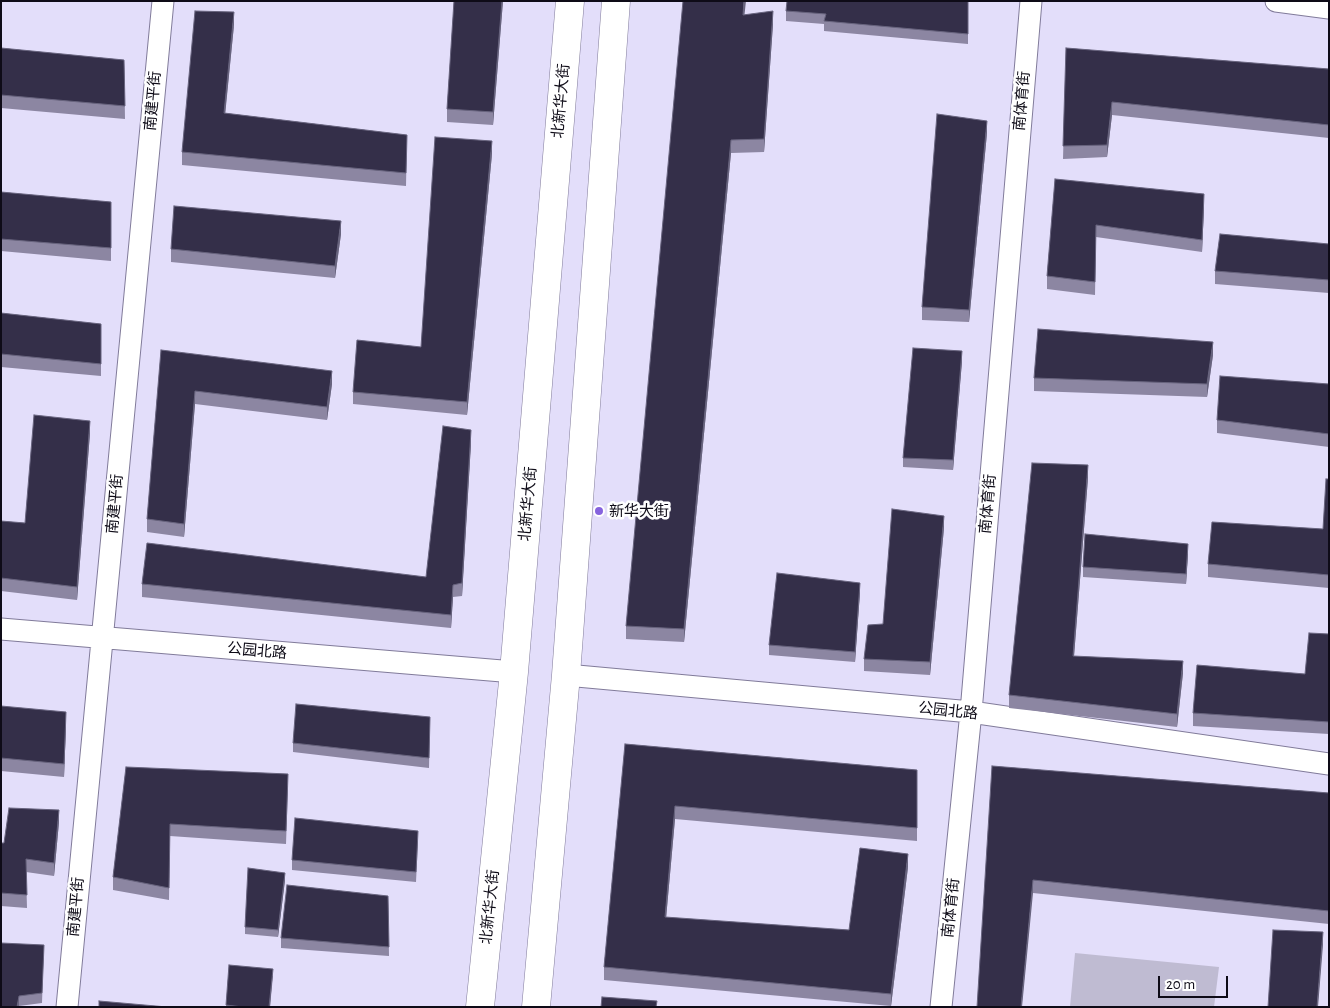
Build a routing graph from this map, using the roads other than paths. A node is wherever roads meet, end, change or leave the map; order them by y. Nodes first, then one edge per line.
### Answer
1 (163, 1) edge
2 (570, 1) edge
3 (616, 1) edge
4 (1030, 1) edge
5 (1276, 1) edge
6 (1329, 8) edge
7 (1, 629) edge
8 (102, 639) junction
9 (514, 672) junction
10 (566, 675) junction
11 (971, 712) junction
12 (1329, 764) edge
13 (67, 1007) edge
14 (480, 1007) edge
15 (536, 1007) edge
16 (941, 1007) edge

1 - 8 street, 南建平街
2 - 9 main road, 北新华大街
3 - 10 main road
4 - 11 street, 南体育街
5 - 6 street
7 - 8 street, 公园北路
8 - 9 street, 公园北路
8 - 13 street, 南建平街
9 - 14 main road, 北新华大街
10 - 11 street, 公园北路
10 - 15 main road
11 - 12 street, 公园北路
11 - 16 street, 南体育街

